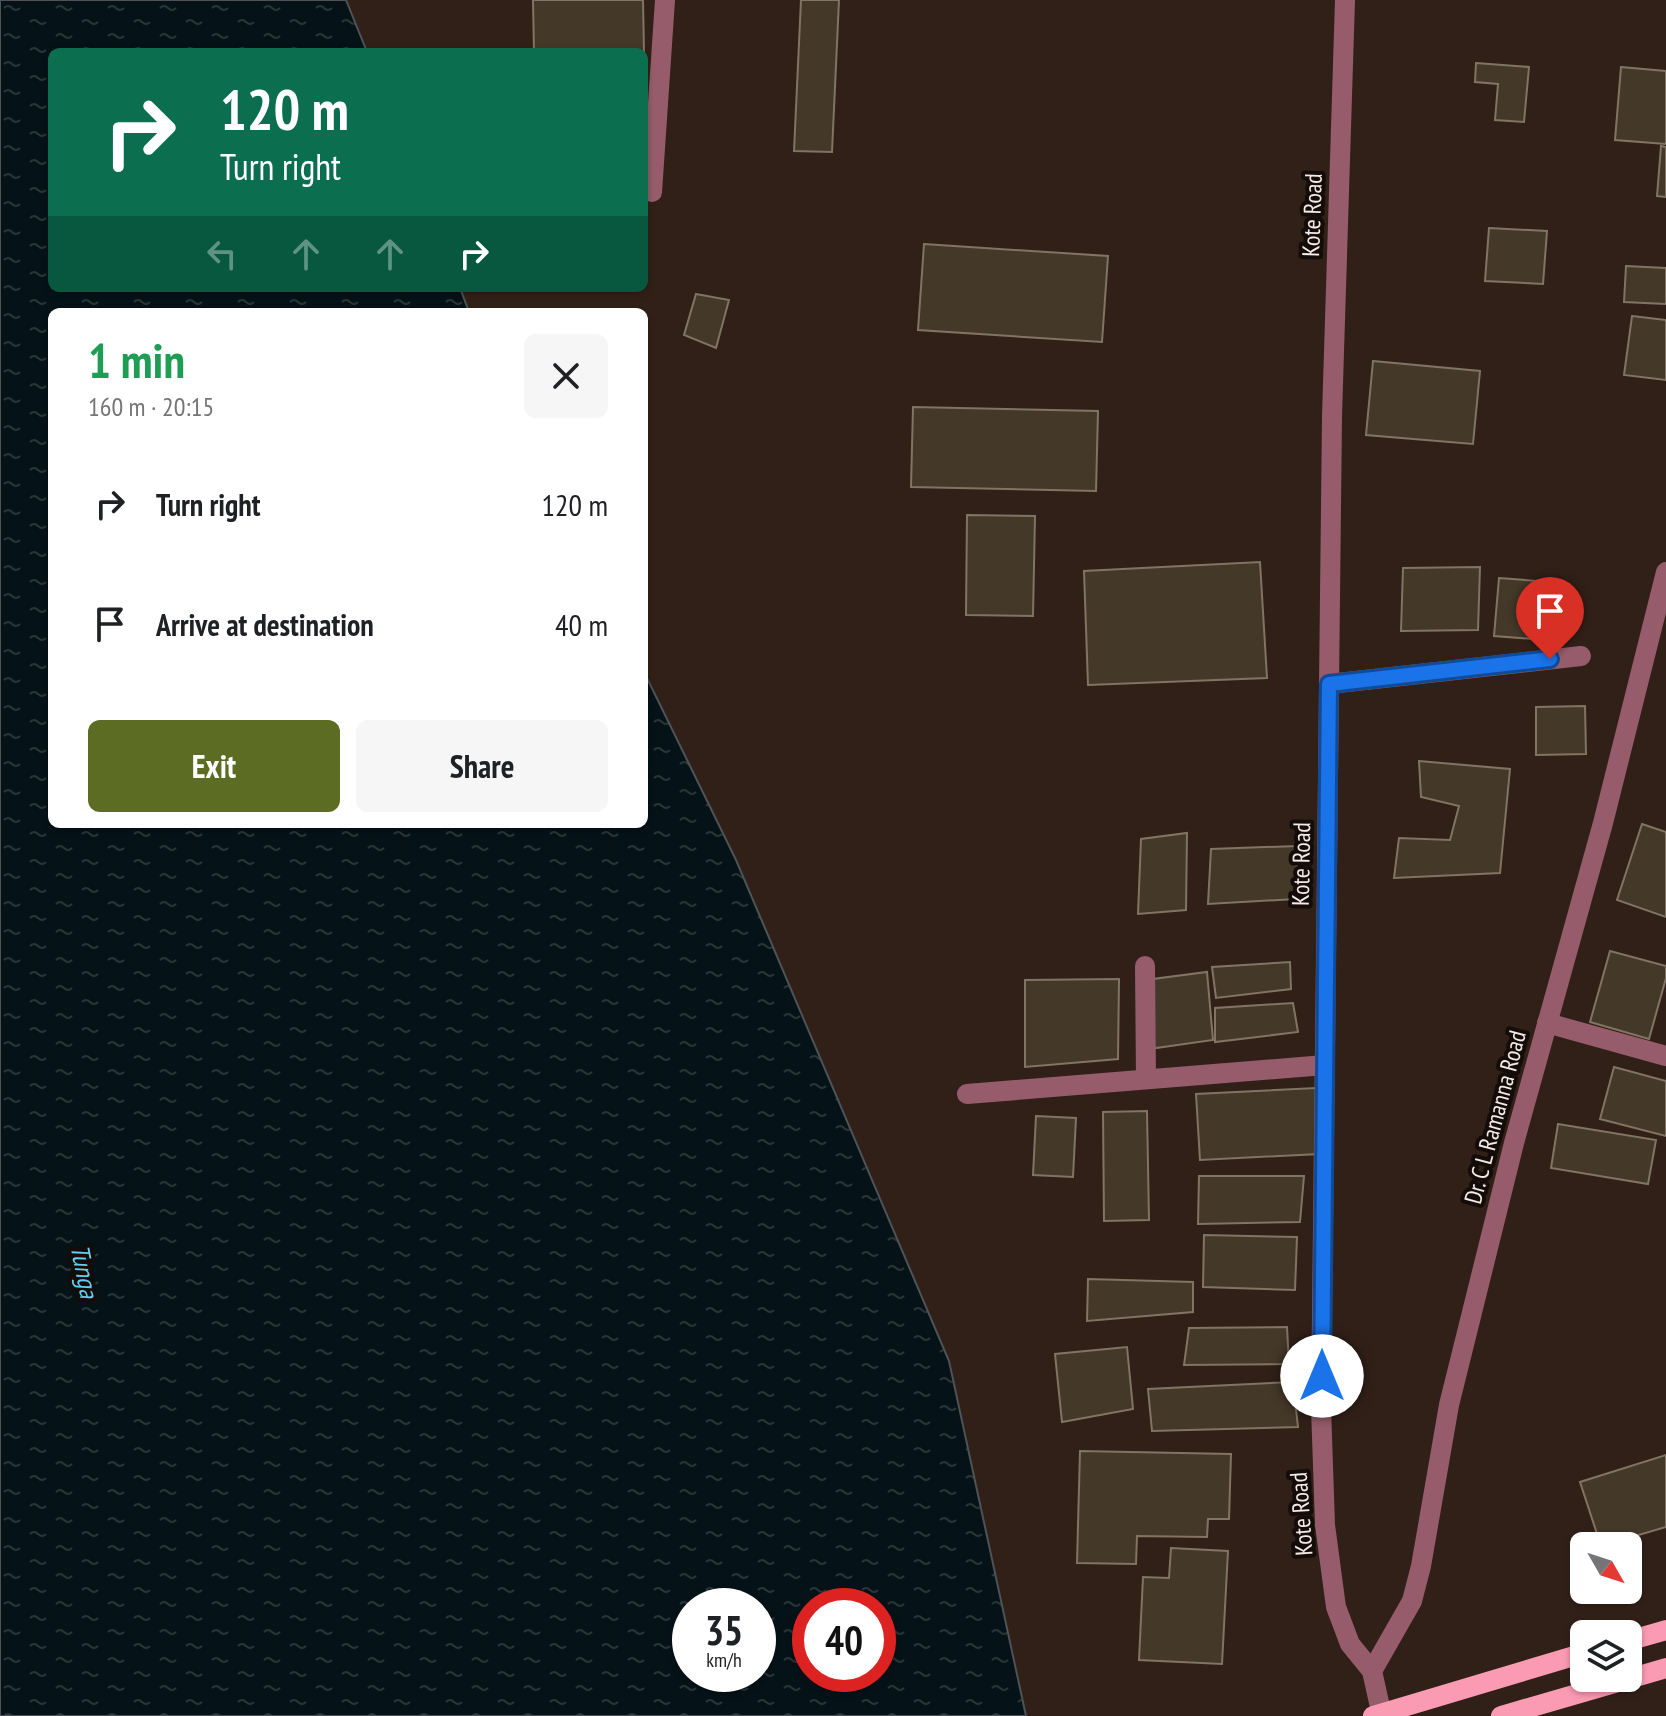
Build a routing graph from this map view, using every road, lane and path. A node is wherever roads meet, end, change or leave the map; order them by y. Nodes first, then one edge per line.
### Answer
1 (665, 0) edge
2 (1345, 0) edge
3 (652, 192) dead end
4 (1666, 572) edge
5 (1581, 656) dead end
6 (1329, 684) junction
7 (1145, 966) dead end
8 (1547, 1023) junction
9 (1666, 1056) edge
10 (1325, 1065) junction
11 (1146, 1079) junction
12 (967, 1094) dead end
13 (1666, 1630) edge
14 (1642, 1637) edge
15 (1570, 1657) edge
16 (1666, 1668) edge
17 (1372, 1671) junction
18 (1379, 1715) edge
19 (1501, 1716) edge

1 - 3 street
2 - 6 street, Kote Road
4 - 8 street, Dr. C L Ramanna Road
5 - 6 street
6 - 10 street, Kote Road
7 - 11 street
8 - 9 street
8 - 17 street, Dr. C L Ramanna Road
10 - 11 street
10 - 17 street, Kote Road
11 - 12 street
13 - 14 main road
15 - 18 main road
16 - 19 main road
17 - 18 street, Kote Road

